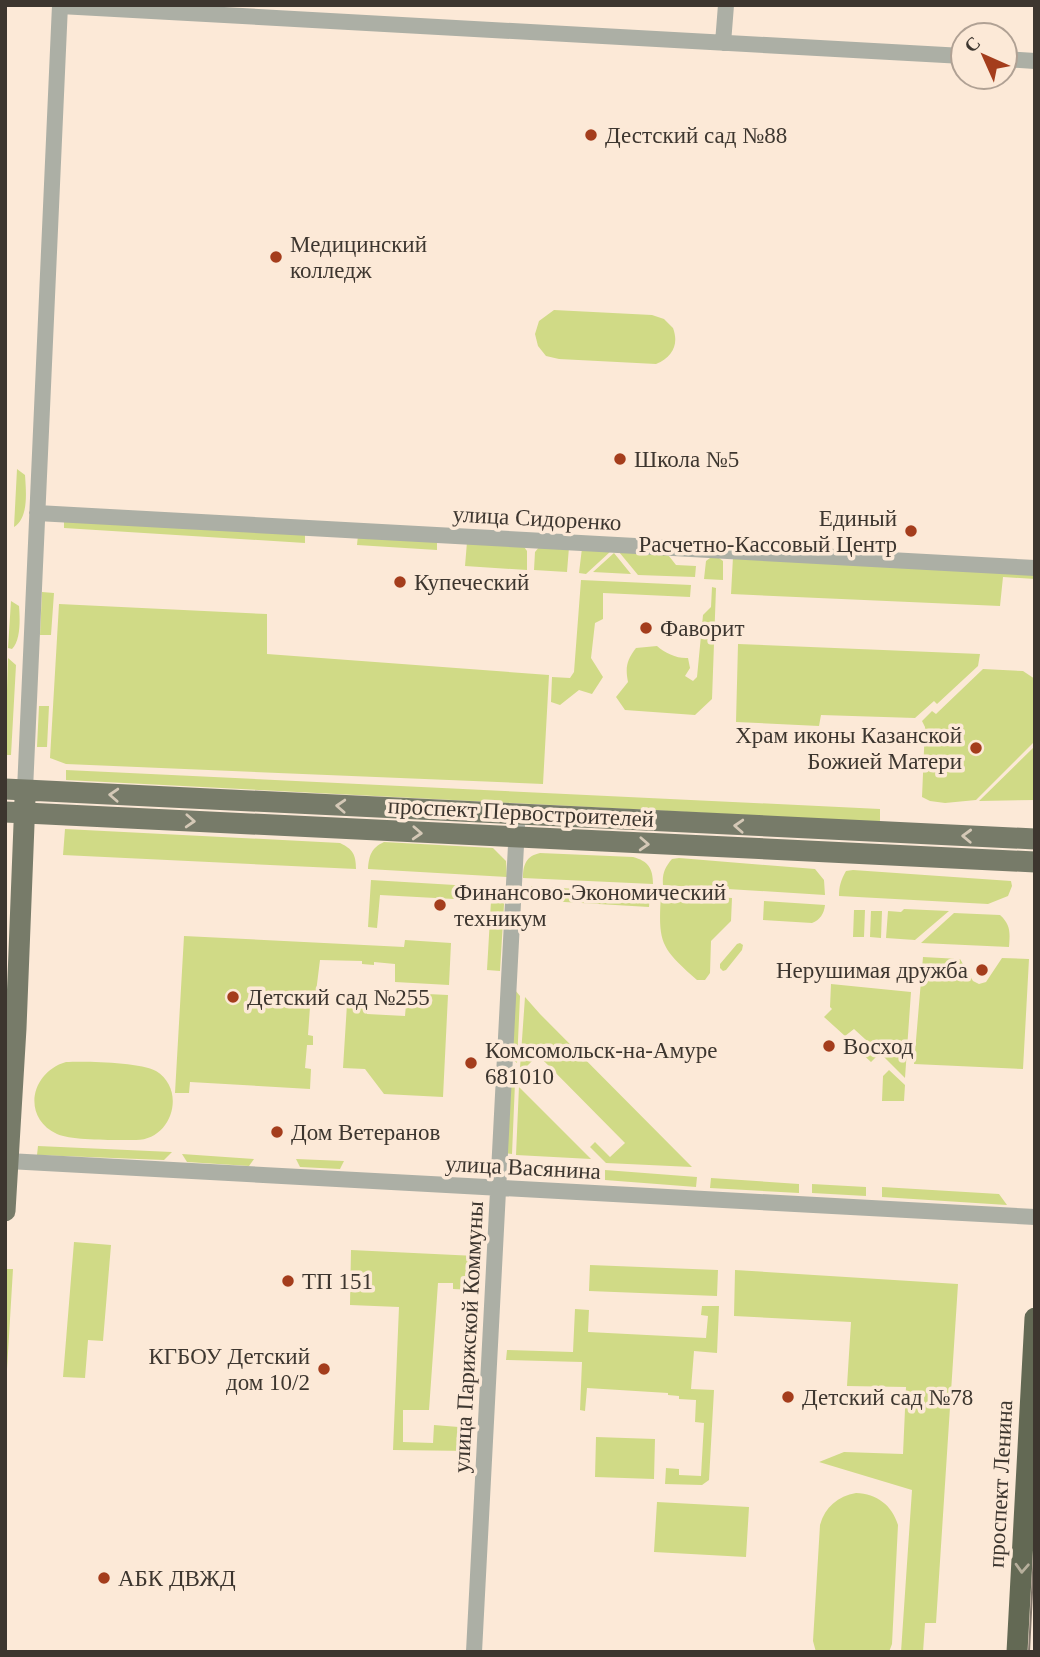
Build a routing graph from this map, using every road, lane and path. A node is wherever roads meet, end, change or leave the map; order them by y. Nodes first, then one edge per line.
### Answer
1 (61, 5) edge
2 (726, 5) edge
3 (723, 43) junction
4 (949, 56) edge
5 (37, 513) junction
6 (1035, 568) edge
7 (15, 790) edge
8 (15, 812) edge
9 (518, 815) junction
10 (838, 831) junction
11 (516, 838) junction
12 (1035, 839) edge
13 (837, 854) junction
14 (1035, 862) edge
15 (8, 1161) junction
16 (498, 1188) junction
17 (5, 1210) edge
18 (1035, 1217) edge
19 (1035, 1318) edge
20 (1032, 1427) edge
21 (474, 1652) edge
22 (1017, 1652) edge

1 - 3 street
1 - 5 street
2 - 3 street
3 - 4 street
5 - 6 street, улица Сидоренко
5 - 7 street
7 - 8 main road
9 -> 7 main road, проспект Первостроителей
8 -> 11 main road, проспект Первостроителей
8 - 15 main road
10 -> 9 main road, проспект Первостроителей
9 - 11 street, улица Парижской Коммуны
12 -> 10 main road, проспект Первостроителей
10 - 13 main road
11 -> 13 main road, проспект Первостроителей
11 - 16 street, улица Парижской Коммуны
13 - 14 main road, проспект Первостроителей
15 - 16 street, улица Васянина
15 - 17 main road
16 - 18 street, улица Васянина
16 - 21 street, улица Парижской Коммуны
19 - 20 highway, проспект Ленина
20 -> 22 highway, проспект Ленина

